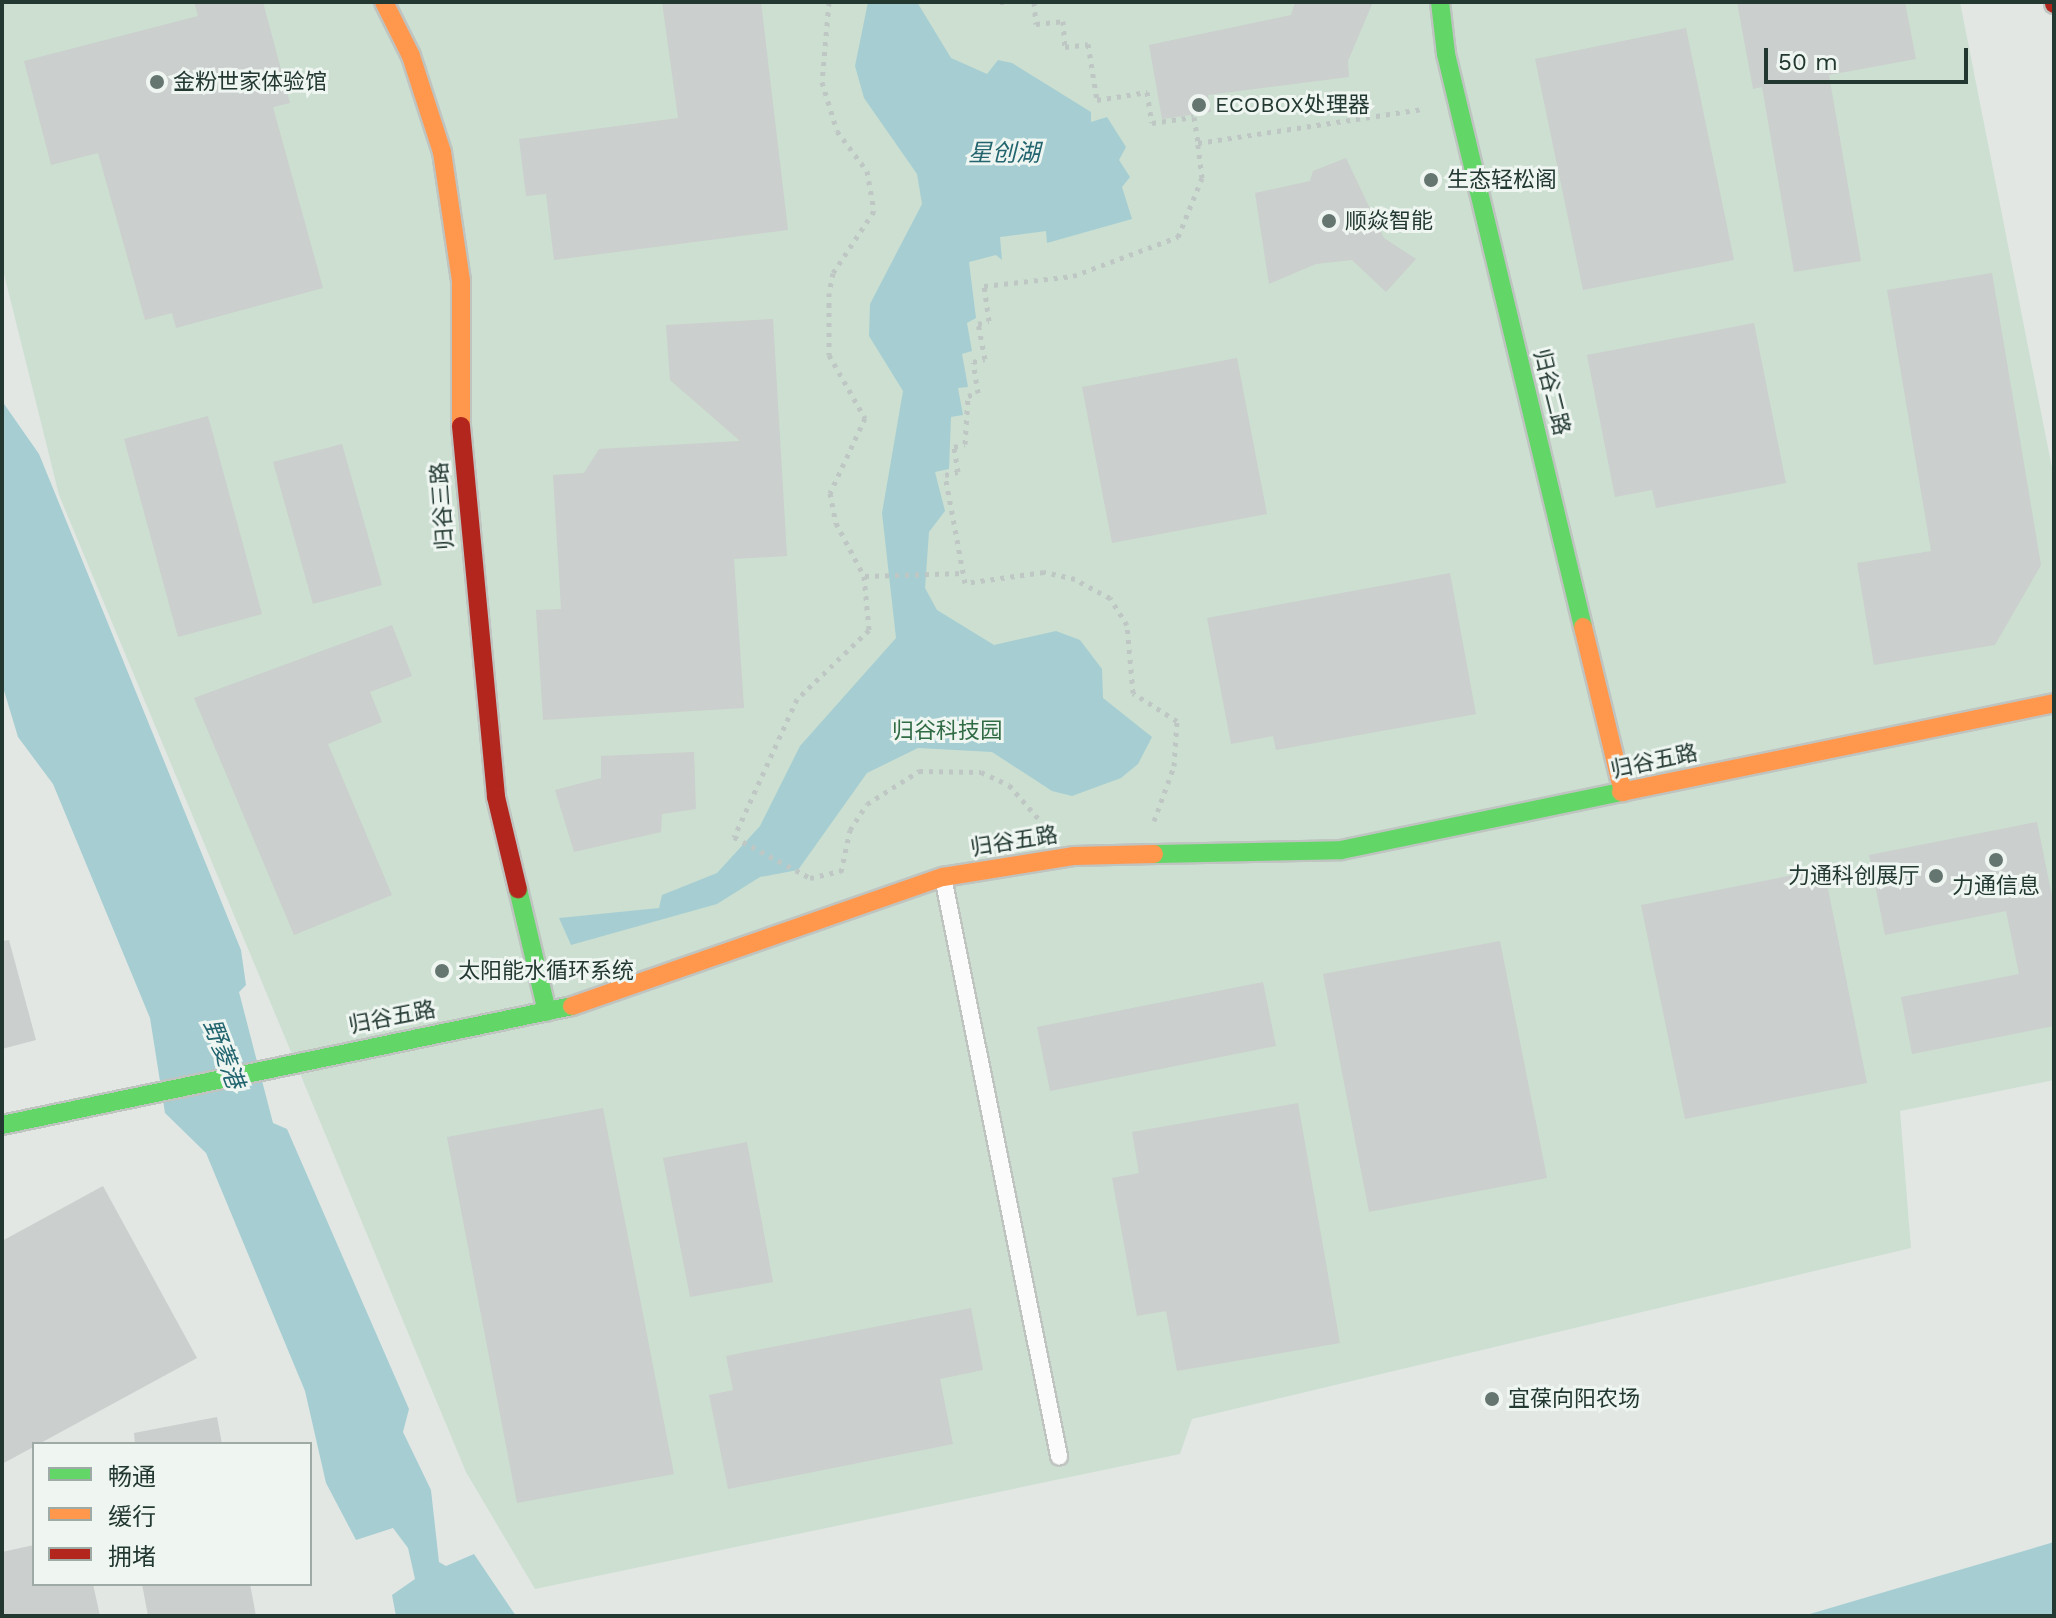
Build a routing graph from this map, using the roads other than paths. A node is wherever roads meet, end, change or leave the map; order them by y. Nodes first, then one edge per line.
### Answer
1 (384, 2) edge
2 (1440, 2) edge
3 (2054, 703) edge
4 (1623, 792) junction
5 (943, 877) junction
6 (547, 1012) junction
7 (2, 1125) edge
8 (1059, 1456) dead end

1 - 6 street, 归谷三路
2 - 4 street, 归谷二路
3 - 4 street, 归谷五路
4 - 5 street, 归谷五路
5 - 6 street, 归谷五路
5 - 8 lane
6 - 7 street, 归谷五路

